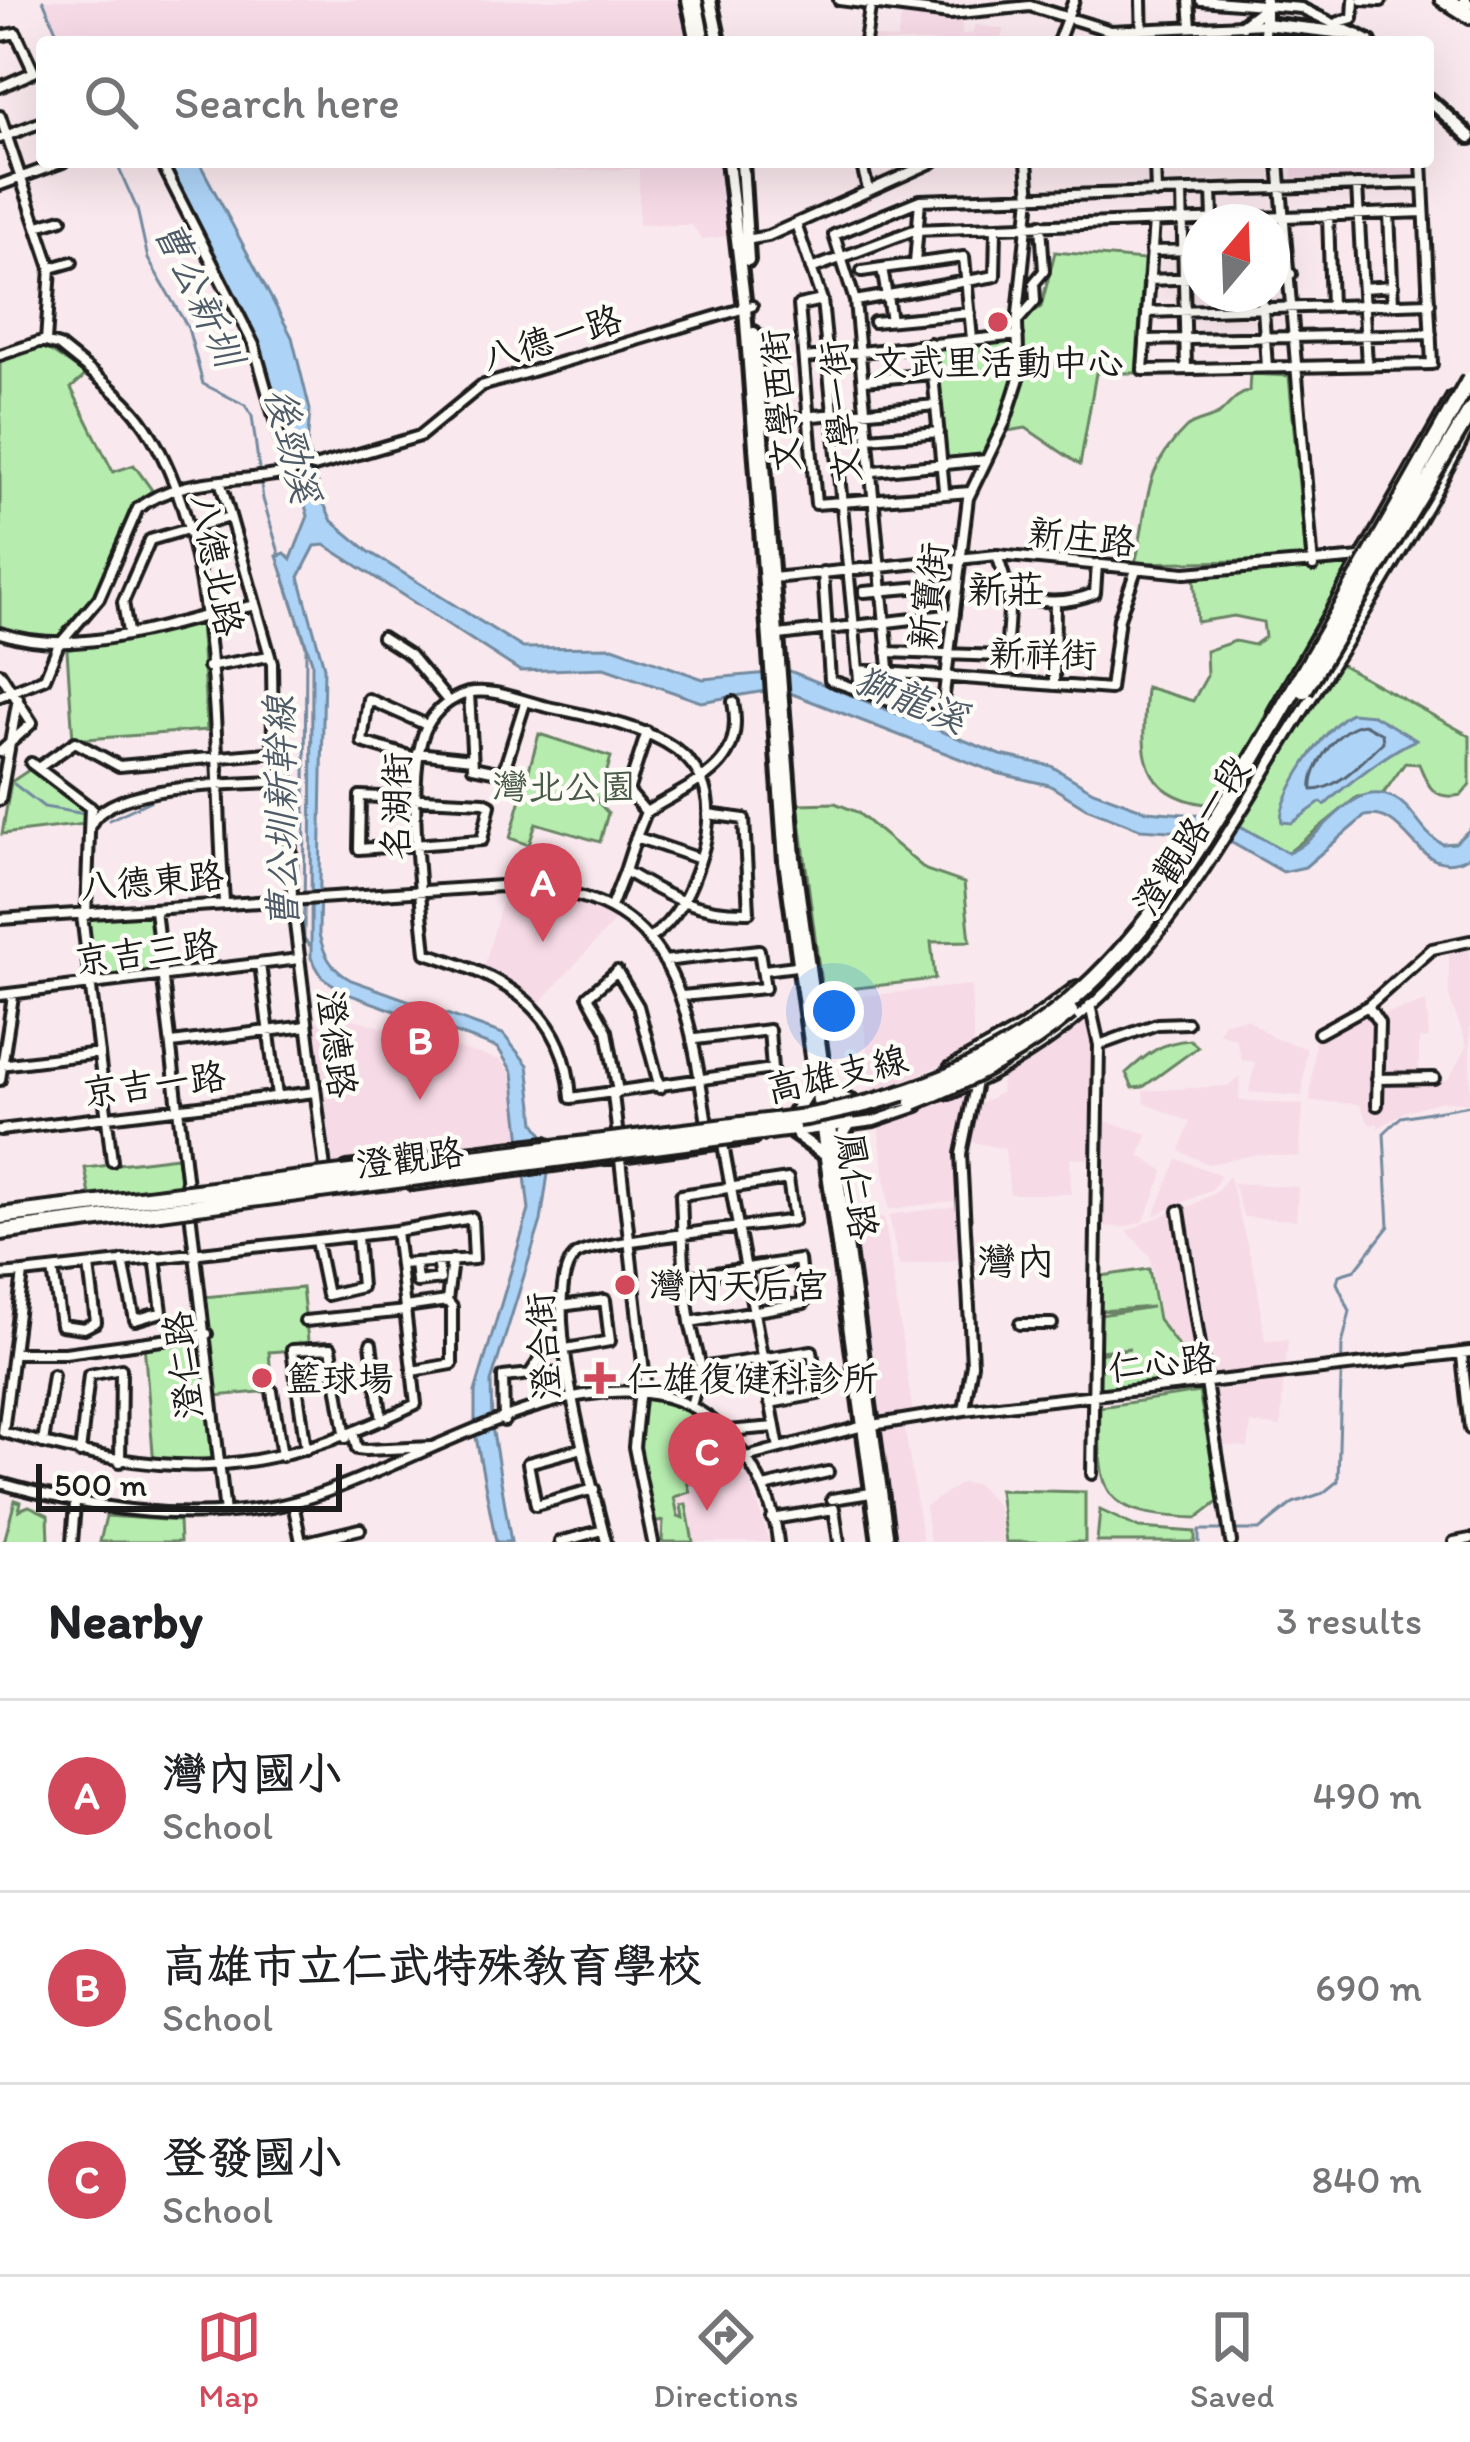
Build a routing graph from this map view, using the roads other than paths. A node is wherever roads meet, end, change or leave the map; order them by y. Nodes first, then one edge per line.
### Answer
1 (700, 0) edge
2 (838, 0) edge
3 (1074, 0) edge
4 (1142, 0) edge
5 (1189, 0) edge
6 (1202, 0) edge
7 (1317, 0) edge
8 (1358, 0) edge
9 (1440, 0) edge
10 (1451, 0) edge
11 (1381, 1) edge
12 (871, 2) edge
13 (1004, 4) edge
14 (1265, 4) edge
15 (1468, 9) edge
16 (1321, 14) junction
17 (1068, 16) junction
18 (1339, 22) junction
19 (1265, 24) junction
20 (1243, 25) junction
21 (1191, 27) junction
22 (1354, 34) junction
23 (0, 36) edge
24 (707, 36) edge
25 (866, 36) edge
26 (1060, 36) edge
27 (1137, 36) edge
28 (1142, 36) edge
29 (1147, 36) edge
30 (1264, 36) edge
31 (1358, 36) edge
32 (0, 87) edge
33 (1434, 103) edge
34 (0, 116) edge
35 (36, 124) edge
36 (1469, 134) edge
37 (3, 136) edge
38 (47, 168) edge
39 (164, 168) edge
40 (732, 168) edge
41 (863, 168) edge
42 (919, 168) edge
43 (1028, 168) edge
44 (1155, 168) edge
45 (1281, 168) edge
46 (1422, 168) edge
47 (21, 178) junction
48 (1423, 183) junction
49 (0, 185) edge
50 (1357, 185) junction
51 (1284, 187) junction
52 (868, 189) junction
53 (1212, 190) junction
54 (1182, 192) junction
55 (1156, 194) junction
56 (1030, 197) junction
57 (920, 200) junction
58 (1182, 204) edge
59 (1212, 204) edge
60 (1285, 204) edge
61 (1424, 212) junction
62 (1389, 213) junction
63 (1359, 214) junction
64 (1328, 215) junction
65 (1290, 217) edge
66 (62, 219) dead end
67 (1182, 219) edge
68 (1154, 221) junction
69 (796, 224) junction
70 (1041, 224) junction
71 (1028, 225) junction
72 (38, 226) junction
73 (996, 229) junction
74 (914, 230) junction
75 (743, 240) junction
76 (1182, 250) edge
77 (1151, 251) junction
78 (840, 258) junction
79 (72, 262) dead end
80 (915, 263) junction
81 (1290, 265) edge
82 (51, 268) junction
83 (882, 268) junction
84 (811, 269) junction
85 (862, 271) dead end
86 (1291, 274) joint
87 (1182, 278) edge
88 (1149, 280) junction
89 (968, 285) junction
90 (1393, 286) junction
91 (1363, 288) junction
92 (889, 295) junction
93 (822, 300) junction
94 (856, 302) junction
95 (1430, 303) junction
96 (1394, 304) junction
97 (1364, 305) junction
98 (1331, 306) junction
99 (1292, 307) junction
100 (748, 308) junction
101 (1182, 311) edge
102 (1147, 312) junction
103 (1186, 312) edge
104 (1263, 312) edge
105 (970, 313) junction
106 (1019, 319) junction
107 (892, 320) junction
108 (874, 322) dead end
109 (1431, 334) junction
110 (1018, 335) junction
111 (1365, 335) junction
112 (1294, 336) junction
113 (1265, 337) junction
114 (972, 339) junction
115 (1186, 339) junction
116 (46, 340) junction
117 (1145, 340) junction
118 (930, 343) junction
119 (861, 350) junction
120 (828, 354) junction
121 (0, 355) edge
122 (805, 358) junction
123 (1367, 365) junction
124 (1296, 366) junction
125 (1267, 367) junction
126 (1470, 367) edge
127 (1186, 369) junction
128 (932, 374) junction
129 (1470, 379) edge
130 (865, 380) junction
131 (1470, 396) edge
132 (936, 405) junction
133 (867, 411) junction
134 (1470, 412) edge
135 (835, 415) junction
136 (810, 417) junction
137 (1439, 419) junction
138 (758, 421) junction
139 (1470, 426) edge
140 (938, 432) junction
141 (869, 438) junction
142 (986, 460) junction
143 (942, 465) junction
144 (314, 467) dead end
145 (874, 471) junction
146 (221, 484) junction
147 (175, 487) junction
148 (944, 490) junction
149 (969, 495) junction
150 (877, 498) junction
151 (843, 499) junction
152 (229, 517) junction
153 (188, 528) junction
154 (1400, 550) junction
155 (997, 555) junction
156 (959, 556) junction
157 (1359, 558) junction
158 (879, 563) junction
159 (1096, 564) junction
160 (1391, 564) junction
161 (1313, 566) junction
162 (852, 569) junction
163 (1136, 570) junction
164 (823, 572) junction
165 (770, 578) junction
166 (957, 584) junction
167 (864, 592) dead end
168 (881, 592) junction
169 (1010, 596) junction
170 (1054, 604) junction
171 (252, 606) junction
172 (204, 614) junction
173 (954, 614) junction
174 (884, 622) junction
175 (856, 627) junction
176 (828, 631) junction
177 (128, 632) junction
178 (0, 633) edge
179 (779, 635) junction
180 (382, 637) dead end
181 (58, 646) junction
182 (1006, 646) junction
183 (887, 652) junction
184 (950, 655) junction
185 (1303, 655) junction
186 (269, 656) junction
187 (1006, 658) junction
188 (1022, 658) junction
189 (1056, 658) junction
190 (208, 667) junction
191 (776, 667) junction
192 (858, 670) junction
193 (1328, 671) junction
194 (0, 673) edge
195 (889, 673) junction
196 (945, 679) junction
197 (1054, 686) junction
198 (860, 690) junction
199 (1304, 690) junction
200 (469, 693) junction
201 (16, 695) junction
202 (0, 696) edge
203 (892, 700) junction
204 (448, 701) junction
205 (525, 702) junction
206 (733, 702) dead end
207 (1286, 705) junction
208 (427, 725) junction
209 (647, 732) junction
210 (12, 742) junction
211 (1, 750) edge
212 (277, 752) junction
213 (417, 756) junction
214 (214, 758) junction
215 (472, 759) junction
216 (702, 776) junction
217 (290, 781) junction
218 (216, 787) junction
219 (416, 796) junction
220 (0, 800) edge
221 (94, 810) junction
222 (646, 812) junction
223 (708, 814) junction
224 (636, 837) junction
225 (420, 846) junction
226 (700, 859) junction
227 (625, 871) junction
228 (422, 890) junction
229 (296, 898) junction
230 (224, 902) junction
231 (682, 905) junction
232 (611, 907) junction
233 (155, 910) junction
234 (84, 915) junction
235 (0, 919) edge
236 (649, 939) junction
237 (1470, 941) edge
238 (299, 959) junction
239 (664, 962) junction
240 (260, 964) junction
241 (801, 965) junction
242 (764, 970) junction
243 (162, 976) junction
244 (88, 986) junction
245 (0, 995) edge
246 (13, 996) junction
247 (682, 997) junction
248 (1090, 1005) junction
249 (1368, 1006) junction
250 (1187, 1023) dead end
251 (307, 1026) junction
252 (269, 1032) junction
253 (1319, 1033) dead end
254 (696, 1040) junction
255 (172, 1043) junction
256 (1099, 1045) junction
257 (99, 1053) junction
258 (1, 1065) edge
259 (816, 1078) junction
260 (1377, 1078) junction
261 (1434, 1078) dead end
262 (0, 1081) edge
263 (702, 1081) junction
264 (915, 1082) junction
265 (976, 1082) junction
266 (660, 1088) junction
267 (315, 1092) junction
268 (616, 1093) junction
269 (277, 1096) junction
270 (853, 1102) junction
271 (1377, 1105) dead end
272 (179, 1108) junction
273 (795, 1112) junction
274 (106, 1117) junction
275 (822, 1119) junction
276 (707, 1123) junction
277 (850, 1124) junction
278 (0, 1130) edge
279 (792, 1132) junction
280 (618, 1136) junction
281 (717, 1146) junction
282 (826, 1154) junction
283 (620, 1158) junction
284 (112, 1161) dead end
285 (325, 1169) junction
286 (730, 1188) junction
287 (189, 1189) junction
288 (1178, 1211) dead end
289 (193, 1212) junction
290 (0, 1213) edge
291 (738, 1230) junction
292 (396, 1231) junction
293 (0, 1234) edge
294 (357, 1236) junction
295 (683, 1237) junction
296 (316, 1241) junction
297 (630, 1244) junction
298 (197, 1254) junction
299 (154, 1257) junction
300 (452, 1260) junction
301 (123, 1261) junction
302 (437, 1261) junction
303 (415, 1263) junction
304 (400, 1264) junction
305 (88, 1266) junction
306 (744, 1266) junction
307 (53, 1270) junction
308 (23, 1273) junction
309 (0, 1275) edge
310 (683, 1278) junction
311 (447, 1301) junction
312 (561, 1306) junction
313 (405, 1309) junction
314 (752, 1313) junction
315 (305, 1321) dead end
316 (689, 1322) junction
317 (1020, 1324) dead end
318 (1052, 1324) dead end
319 (207, 1334) junction
320 (371, 1344) dead end
321 (567, 1348) junction
322 (15, 1353) junction
323 (1466, 1354) edge
324 (761, 1358) junction
325 (700, 1368) junction
326 (413, 1371) junction
327 (550, 1372) dead end
328 (530, 1374) junction
329 (52, 1375) dead end
330 (1205, 1386) junction
331 (644, 1389) junction
332 (272, 1391) dead end
333 (571, 1396) junction
334 (1094, 1397) junction
335 (770, 1403) junction
336 (691, 1406) junction
337 (964, 1410) junction
338 (382, 1420) junction
339 (504, 1421) junction
340 (864, 1426) junction
341 (775, 1427) junction
342 (1470, 1429) edge
343 (725, 1431) junction
344 (1, 1432) edge
345 (350, 1437) junction
346 (44, 1443) junction
347 (440, 1447) junction
348 (584, 1448) junction
349 (779, 1448) junction
350 (306, 1449) junction
351 (80, 1453) junction
352 (282, 1456) junction
353 (746, 1457) junction
354 (120, 1462) junction
355 (222, 1465) junction
356 (828, 1472) dead end
357 (1092, 1474) dead end
358 (0, 1483) edge
359 (764, 1487) junction
360 (593, 1489) junction
361 (871, 1493) junction
362 (832, 1499) dead end
363 (293, 1503) junction
364 (75, 1504) junction
365 (225, 1513) junction
366 (772, 1519) junction
367 (360, 1529) dead end
368 (603, 1530) junction
369 (1229, 1534) edge
370 (1470, 1539) edge
371 (71, 1542) edge
372 (304, 1542) edge
373 (560, 1542) edge
374 (606, 1542) edge
375 (653, 1542) edge
376 (778, 1542) edge
377 (839, 1542) edge
378 (883, 1542) edge
379 (1454, 1542) edge

1 - 24 main road
2 - 12 street
3 - 17 street
4 - 28 street
5 - 21 street
6 - 14 street
7 - 16 street
8 - 11 street
8 - 18 street
9 - 15 street
10 - 15 street
12 - 13 street
12 - 25 street
13 - 17 street
14 - 16 street
14 - 19 main road
14 - 20 main road
16 - 18 street
17 - 26 street
17 - 27 street
18 - 22 street
19 - 20 street
19 - 22 main road
19 - 30 street
20 - 21 street
21 - 29 street
22 - 31 main road
23 - 32 street
33 - 36 main road
34 - 37 street
35 - 37 street
37 - 47 street
38 - 47 street
39 - 146 street
40 - 75 main road
41 - 52 street
42 - 52 street
43 - 56 street, 新寶街
44 - 55 street
45 - 51 street
46 - 48 street
47 - 49 street
47 - 72 street
48 - 50 street
48 - 61 street
50 - 51 street
50 - 63 street
51 - 53 street
51 - 60 street
52 - 69 street
53 - 54 street
53 - 59 street
54 - 55 street
54 - 58 street
55 - 56 street
56 - 57 street
56 - 71 street, 新寶街
57 - 74 street
57 - 78 street
61 - 62 street
61 - 95 street
62 - 63 street
62 - 90 street
63 - 64 street
63 - 91 street
64 - 65 street
64 - 98 street
66 - 72 street
67 - 68 street
68 - 70 street
68 - 77 street
69 - 75 street
69 - 84 street
70 - 71 street
70 - 106 street
71 - 73 street
71 - 106 street, 新寶街
72 - 82 street
73 - 74 street
73 - 89 street
74 - 78 street
74 - 80 street
75 - 100 main road
76 - 77 street
77 - 88 street
78 - 84 street
78 - 94 street, 文學一街
79 - 82 street
80 - 83 street
80 - 89 street
81 - 86 street
82 - 116 street
83 - 85 street
83 - 92 street
84 - 93 street
86 - 99 street
87 - 88 street
88 - 102 street
89 - 92 street
89 - 105 street
90 - 91 street
90 - 96 street
91 - 97 street
92 - 94 street
92 - 107 street
93 - 120 street
93 - 122 street, 文學西街
94 - 119 street, 文學一街
95 - 96 street
95 - 109 street
96 - 97 street
97 - 98 street
97 - 111 street
98 - 99 street
99 - 112 street
100 - 138 main road
100 - 144 street, 八德一路
101 - 102 street
102 - 117 street
103 - 115 street
104 - 113 street
105 - 107 street
105 - 114 street
106 - 110 street, 新寶街
107 - 108 street
109 - 111 street
109 - 123 street
110 - 114 street
110 - 142 street, 新寶街
111 - 112 street
111 - 123 street
112 - 113 street
112 - 124 street
113 - 115 street
113 - 125 street
114 - 118 street
115 - 117 street
115 - 127 street
116 - 121 street
116 - 147 street, 八德北路
117 - 127 street
118 - 119 street
118 - 128 street
119 - 120 street
119 - 130 street, 文學一街
120 - 122 street
120 - 135 street
122 - 136 street, 文學西街
123 - 124 street
124 - 125 street
124 - 161 street
125 - 127 street
126 - 137 street, 澄觀路一段
128 - 130 street
128 - 132 street
129 - 207 highway, 高雄支線, bridge
130 - 133 street, 文學一街
131 - 199 highway, 高雄支線, bridge
132 - 133 street
132 - 140 street
133 - 135 street
133 - 141 street, 文學一街
134 - 199 highway, bridge
135 - 136 street
135 - 151 street
136 - 138 street
136 - 151 street, 文學西街
137 - 157 street, 澄觀路一段
137 - 207 highway, bridge
138 - 165 main road
139 - 154 street, 澄觀路一段
140 - 141 street
140 - 143 street
141 - 145 street, 文學一街
142 - 143 street
142 - 149 street, 新寶街
143 - 145 street
143 - 148 street
145 - 150 street, 文學一街
146 - 147 street
146 - 152 street
147 - 153 street, 八德北路
147 - 181 street
148 - 149 street, 文學西街
148 - 150 street, 文學西街
149 - 156 street, 新寶街
150 - 151 street, 文學西街
150 - 158 street, 文學一街
151 - 162 street
152 - 153 street
152 - 171 street
153 - 172 street, 八德北路
153 - 177 street
154 - 157 street
154 - 160 street, 澄觀路一段
155 - 156 street, 新庄路
155 - 159 street, 新庄路
155 - 169 street
156 - 158 street, 新庄路
156 - 166 street, 新寶街
157 - 160 street, 新庄路
157 - 161 street, 新庄路
157 - 185 street, 澄觀路一段
158 - 162 street, 新庄路
158 - 168 street, 文學一街
159 - 163 street, 新庄路
159 - 170 street
160 - 193 street, 澄觀路一段
161 - 163 street, 新庄路
162 - 164 street, 新庄路
162 - 175 street
163 - 197 street, 新祥街
164 - 165 street, 新庄路
164 - 176 street
165 - 179 main road
165 - 191 main road
166 - 168 street
166 - 173 street, 新寶街
167 - 168 street
168 - 174 street, 文學一街
169 - 170 street
169 - 182 street
170 - 189 street
171 - 172 street
171 - 186 street
172 - 177 street
172 - 190 street, 八德北路
173 - 174 street
173 - 184 street, 新寶街
174 - 175 street
174 - 183 street, 文學一街
175 - 176 street
175 - 192 street
176 - 179 street
176 - 198 street
177 - 181 street
178 - 181 street
179 - 191 main road
180 - 204 street
181 - 201 street
182 - 187 street
182 - 188 street
183 - 184 street
183 - 195 street, 文學一街
184 - 187 street
184 - 196 street, 新寶街
185 - 193 street
185 - 264 street, 澄觀路一段, bridge
186 - 190 street
186 - 212 street
187 - 188 street
188 - 189 street
189 - 197 street
190 - 214 street, 八德北路
191 - 241 main road, 鳳仁路
192 - 195 street, 新祥街
192 - 198 street
193 - 248 street, 澄觀路一段
194 - 201 street
195 - 196 street, 新祥街
195 - 203 street, 文學一街
196 - 197 street, 新祥街
196 - 203 street, 新寶街
198 - 203 street
199 - 293 highway, 高雄支線, bridge
200 - 204 street, 名湖街
200 - 205 street, 名湖街
200 - 215 street
201 - 202 street
201 - 210 street
201 - 210 street
204 - 208 street, 名湖街
205 - 209 street, 名湖街
205 - 215 street
206 - 216 street
207 - 290 highway, 高雄支線, bridge
208 - 213 street, 名湖街
208 - 213 street
209 - 216 street, 名湖街
209 - 222 street
210 - 211 street
210 - 220 street
212 - 214 street
212 - 217 street
213 - 215 street
213 - 219 street, 名湖街
214 - 218 street, 八德北路
214 - 221 street
216 - 222 street
216 - 223 street
217 - 218 street
217 - 229 street, 澄德路
218 - 221 street
218 - 230 street, 八德北路
219 - 225 street, 名湖街
219 - 225 street
219 - 225 street
221 - 234 street
222 - 224 street
223 - 226 street
223 - 231 street
224 - 226 street
224 - 227 street
225 - 228 street, 名湖街
226 - 231 street
227 - 231 street
227 - 232 street
228 - 229 street, 八德東路
228 - 232 street, 八德東路
228 - 268 street, 名湖街
229 - 230 street, 八德東路
229 - 238 street, 澄德路
230 - 233 street, 八德東路
231 - 236 street
232 - 236 street, 八德東路
233 - 234 street, 八德東路
233 - 243 street, 澄仁路
234 - 235 street, 八德東路
234 - 244 street
236 - 239 street, 八德東路
237 - 249 street
238 - 240 street, 京吉三路
238 - 251 street, 澄德路
239 - 242 street
239 - 247 street, 八德東路
240 - 243 street, 京吉三路
240 - 252 street
241 - 242 street
241 - 259 main road, 鳳仁路
242 - 247 street
243 - 244 street, 京吉三路
243 - 255 street, 澄仁路
244 - 246 street, 京吉三路
244 - 257 street
245 - 246 street, 京吉三路
246 - 258 street
247 - 254 street, 八德東路
248 - 256 street
248 - 265 street, 澄觀路一段
249 - 253 street
249 - 260 street
250 - 256 street
251 - 252 street
251 - 267 street, 澄德路
252 - 255 street
252 - 269 street
254 - 263 street, 八德東路
254 - 263 street, 名湖街
255 - 272 street, 澄仁路
256 - 334 street
257 - 258 street
257 - 274 street
258 - 262 street
259 - 270 main road
259 - 273 main road
259 - 275 main road, 鳳仁路
260 - 261 street
260 - 271 street
263 - 266 street, 名湖街
263 - 276 street, 八德東路
264 - 270 street, 澄觀路一段
264 - 275 main road
265 - 277 street, 澄觀路一段
265 - 337 street
266 - 268 street, 名湖街
266 - 268 street
267 - 269 street, 京吉一路
267 - 285 street, 澄德路
268 - 280 street
269 - 272 street, 京吉一路
270 - 275 street, 澄觀路一段
272 - 274 street, 京吉一路
272 - 287 street, 澄仁路
273 - 275 street, 澄觀路
273 - 276 street, 澄觀路
274 - 278 street, 京吉一路
274 - 284 street
275 - 277 street, 澄觀路一段
275 - 279 street, 澄觀路
275 - 281 main road
275 - 282 main road, 鳳仁路
276 - 280 street, 澄觀路
276 - 281 street, 八德東路
277 - 282 main road
279 - 281 street, 澄觀路
279 - 282 main road
280 - 283 street
280 - 285 street, 澄觀路, bridge
281 - 283 street, 澄觀路
281 - 286 street, 八德東路
282 - 340 main road, 鳳仁路
283 - 289 street, 澄觀路, bridge
283 - 297 street
285 - 287 street, 澄觀路
286 - 291 street, 八德東路
286 - 291 street, 澄合街
286 - 295 street, 澄合街
287 - 289 street, 澄仁路
287 - 290 street, 澄觀路
288 - 330 street
289 - 293 street, 澄觀路
289 - 298 street, 澄仁路
291 - 295 street, 澄合街
291 - 306 street, 八德東路
292 - 294 street
292 - 300 street
292 - 304 street
294 - 296 street
294 - 296 street
295 - 297 street, 澄合街
295 - 310 street
296 - 298 street
297 - 312 street, 澄合街
297 - 331 street
298 - 299 street
298 - 319 street, 澄仁路
299 - 301 street
299 - 301 street
300 - 302 street
300 - 311 street
301 - 305 street
302 - 303 street
302 - 303 street
303 - 304 street
304 - 313 street
305 - 307 street
305 - 307 street
306 - 310 street
306 - 314 street, 八德東路
306 - 314 street
307 - 308 street
308 - 309 street
308 - 322 street
310 - 316 street
311 - 313 street
311 - 326 street
312 - 321 street, 澄合街
312 - 321 street
313 - 315 street
313 - 326 street
314 - 316 street
314 - 324 street, 八德東路
316 - 325 street
317 - 318 street
319 - 322 street
319 - 355 street, 澄仁路
320 - 338 street
321 - 328 street
321 - 333 street, 澄合街
322 - 344 street
323 - 330 street, 仁心路
323 - 342 street
324 - 325 street
324 - 335 street, 八德東路
324 - 335 street
325 - 336 street
326 - 338 street
327 - 328 street
328 - 339 street
329 - 346 street
330 - 334 street, 仁心路
330 - 369 street
331 - 333 street
331 - 336 street
331 - 375 street
332 - 352 street
333 - 339 street
333 - 348 street, 澄合街
334 - 337 street, 仁心路
334 - 357 street
335 - 341 street, 八德東路
336 - 343 street
337 - 340 street, 仁心路
338 - 345 street
339 - 347 street
340 - 349 street, 仁心路
340 - 361 main road, 鳳仁路
340 - 378 main road, 鳳仁路
341 - 343 street
341 - 349 street, 八德東路
343 - 353 street
344 - 346 street
345 - 347 street
345 - 350 street
345 - 350 street
346 - 351 street
347 - 363 street
348 - 360 street, 澄合街
348 - 360 street
349 - 353 street, 仁心路
350 - 352 street
351 - 354 street
351 - 354 street
352 - 355 street
353 - 359 street
354 - 355 street
355 - 365 street, 澄仁路
356 - 359 street
358 - 364 street
359 - 366 street
360 - 368 street, 澄合街
361 - 362 street
361 - 378 main road, 鳳仁路
363 - 365 street
363 - 372 street
364 - 365 street
364 - 371 street
366 - 376 street
366 - 377 street
367 - 372 street
368 - 373 street
368 - 374 street, 澄合街
370 - 379 street

